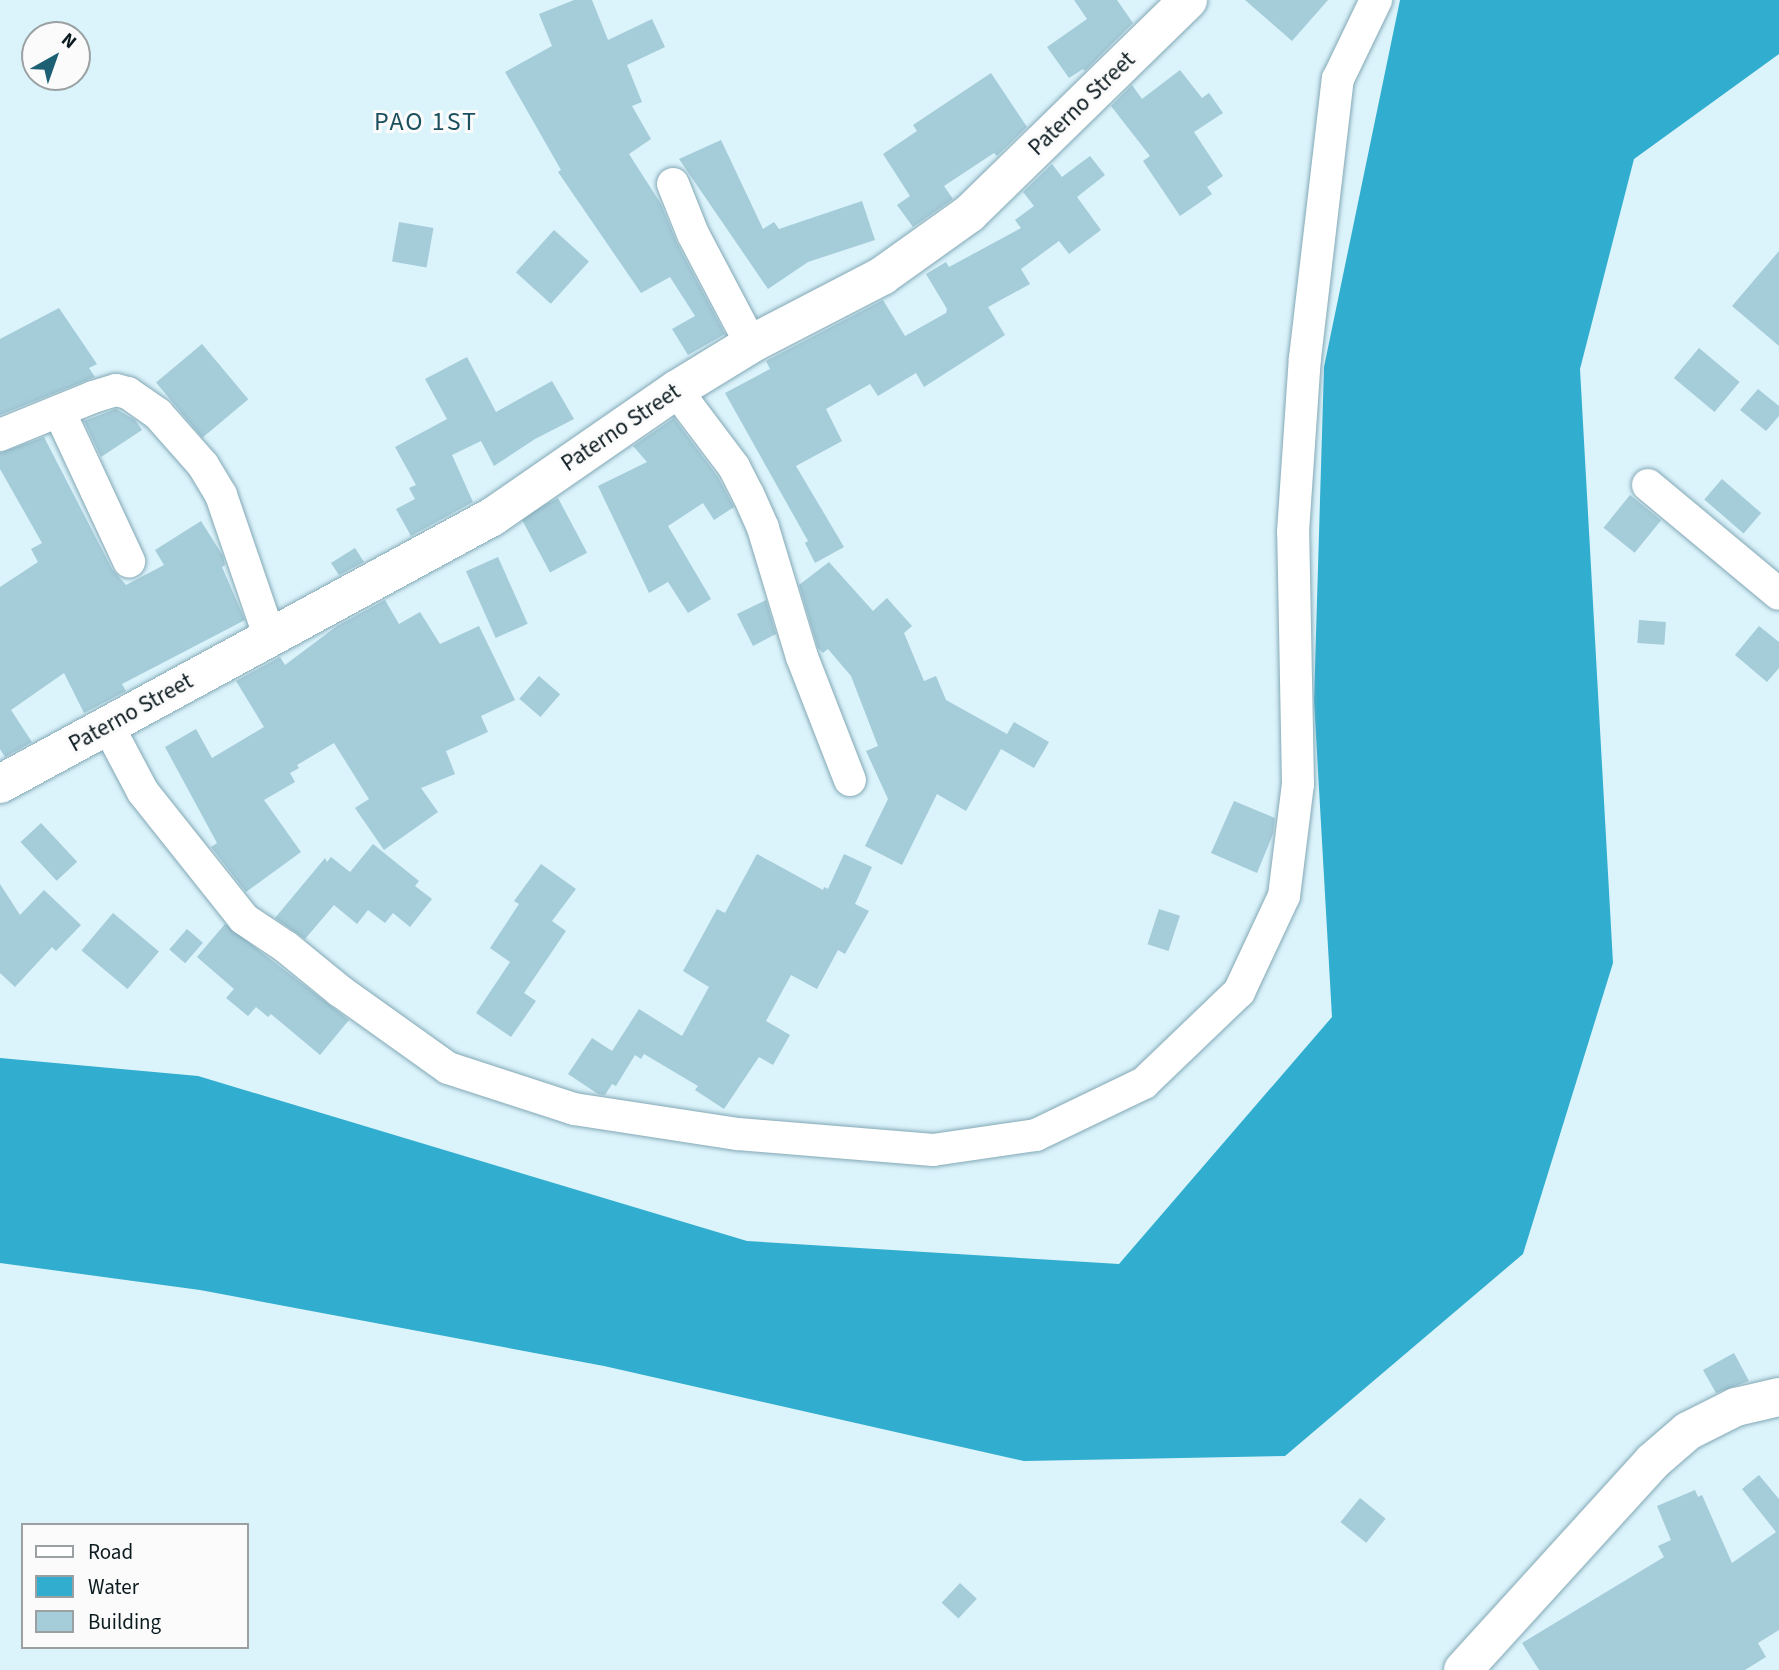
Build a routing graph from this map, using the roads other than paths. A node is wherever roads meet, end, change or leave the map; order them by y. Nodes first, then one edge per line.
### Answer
1 (1188, 0) edge
2 (1376, 0) edge
3 (673, 184) dead end
4 (751, 344) junction
5 (676, 390) junction
6 (59, 411) junction
7 (0, 435) edge
8 (1648, 485) dead end
9 (129, 561) dead end
10 (1779, 594) edge
11 (270, 638) junction
12 (108, 726) junction
13 (850, 780) dead end
14 (0, 785) edge
15 (1779, 1397) edge
16 (1463, 1670) edge

1 - 4 street, Paterno Street
2 - 12 street
3 - 4 street
4 - 5 street, Paterno Street
5 - 11 street, Paterno Street
5 - 13 street
6 - 7 street
6 - 9 street
6 - 11 street
8 - 10 street
11 - 12 street, Paterno Street
12 - 14 street, Paterno Street
15 - 16 street

